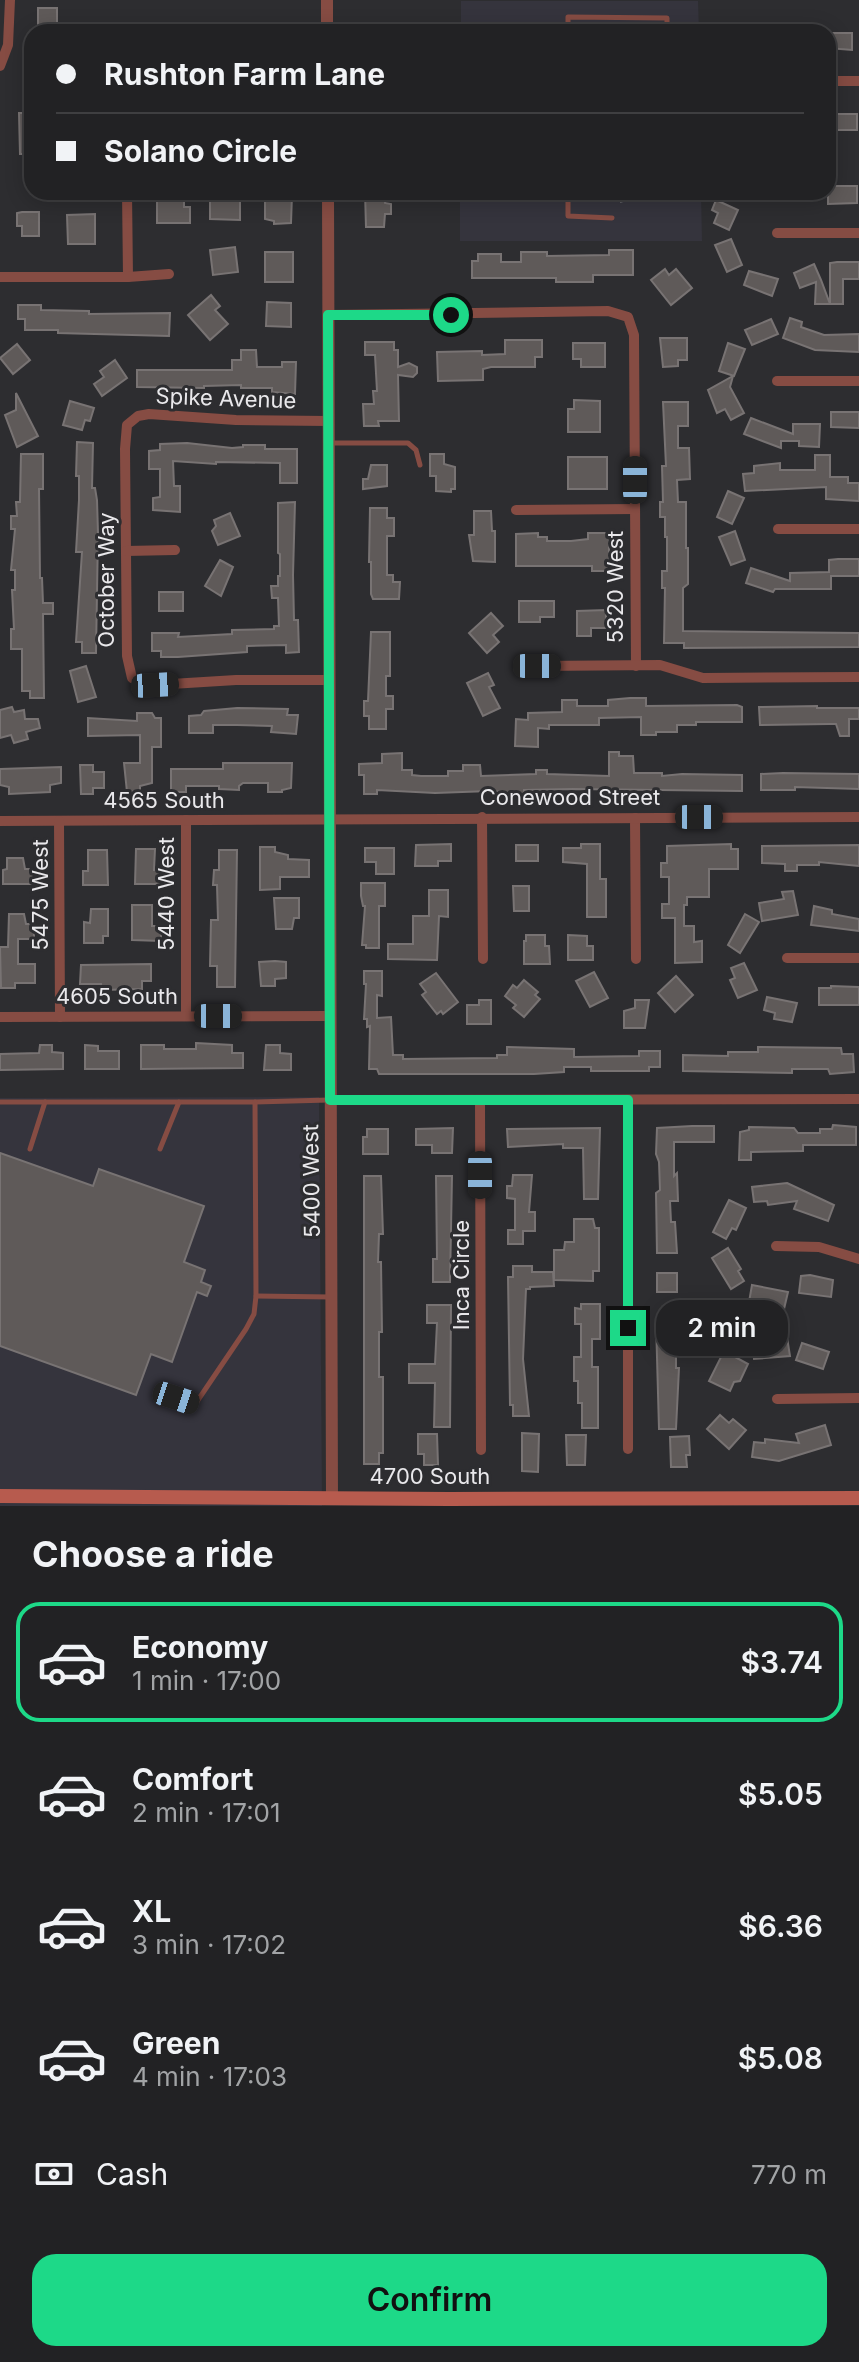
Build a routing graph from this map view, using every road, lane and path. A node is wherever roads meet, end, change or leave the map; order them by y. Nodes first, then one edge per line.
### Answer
1 (10, 0) edge
2 (327, 0) edge
3 (327, 24) edge
4 (568, 24) edge
5 (667, 24) edge
6 (0, 66) edge
7 (836, 81) edge
8 (859, 81) edge
9 (127, 200) edge
10 (328, 200) edge
11 (568, 200) edge
12 (626, 200) edge
13 (620, 202) dead end
14 (612, 218) dead end
15 (777, 233) dead end
16 (859, 233) edge
17 (169, 274) dead end
18 (0, 277) edge
19 (128, 277) junction
20 (328, 315) junction
21 (777, 381) dead end
22 (859, 381) edge
23 (328, 421) junction
24 (127, 425) joint
25 (328, 443) junction
26 (420, 465) dead end
27 (635, 509) junction
28 (516, 510) dead end
29 (778, 529) dead end
30 (859, 529) edge
31 (175, 550) dead end
32 (126, 551) junction
33 (537, 666) dead end
34 (636, 666) junction
35 (859, 677) edge
36 (329, 680) junction
37 (482, 817) junction
38 (859, 817) edge
39 (635, 818) junction
40 (186, 820) junction
41 (329, 820) junction
42 (0, 821) edge
43 (59, 821) junction
44 (787, 958) dead end
45 (859, 958) edge
46 (483, 959) dead end
47 (636, 959) dead end
48 (186, 1016) junction
49 (330, 1016) junction
50 (0, 1017) edge
51 (60, 1017) junction
52 (859, 1099) edge
53 (330, 1100) junction
54 (480, 1100) junction
55 (628, 1100) junction
56 (0, 1102) edge
57 (45, 1102) junction
58 (179, 1102) junction
59 (255, 1102) junction
60 (30, 1149) dead end
61 (160, 1149) dead end
62 (776, 1246) dead end
63 (859, 1259) edge
64 (256, 1296) junction
65 (332, 1297) junction
66 (158, 1393) dead end
67 (859, 1398) edge
68 (777, 1399) dead end
69 (628, 1449) dead end
70 (481, 1450) dead end
71 (0, 1496) edge
72 (859, 1498) edge
73 (221, 1502) edge
74 (262, 1502) edge
75 (332, 1502) edge
76 (585, 1502) edge
77 (792, 1502) edge
78 (449, 1503) edge

1 - 6 street
2 - 3 street
4 - 5 lane
7 - 8 street
9 - 19 street
10 - 20 street, 5400 West
11 - 14 lane
12 - 13 path
15 - 16 street
17 - 19 street
18 - 19 street
20 - 23 street, 5400 West
20 - 27 street, 5320 West
21 - 22 street
23 - 24 street, Spike Avenue
23 - 25 street, 5400 West
24 - 32 street, October Way
25 - 26 lane
25 - 36 street, 5400 West
27 - 28 street
27 - 34 street, 5320 West
29 - 30 street
31 - 32 street
32 - 36 street, October Way
33 - 34 street
34 - 35 street
36 - 41 street, 5400 West
37 - 39 street, Conewood Street
37 - 41 street, Conewood Street
37 - 46 street
38 - 39 street, Conewood Street
39 - 47 street
40 - 41 street, 4565 South
40 - 43 street, 4565 South
40 - 48 street, 5440 West
41 - 49 street, 5400 West
42 - 43 street, 4565 South
43 - 51 street, 5475 West
44 - 45 street
48 - 49 street, 4605 South
48 - 51 street, 4605 South
49 - 53 street, 5400 West
50 - 51 street, 4605 South
52 - 55 street
53 - 54 street
53 - 59 lane
53 - 65 street, 5400 West
54 - 55 street
54 - 70 street, Inca Circle
55 - 69 street
56 - 57 lane
57 - 58 lane
57 - 60 lane
58 - 59 lane
58 - 61 lane
59 - 64 lane
62 - 63 street
64 - 65 lane
64 - 66 lane
65 - 75 street, 5400 West
67 - 68 street
71 - 73 main road, 4700 South
72 - 77 main road, 4700 South
73 - 74 main road, 4700 South
74 - 75 main road, 4700 South
75 - 78 main road, 4700 South
76 - 77 main road, 4700 South
76 - 78 main road, 4700 South

